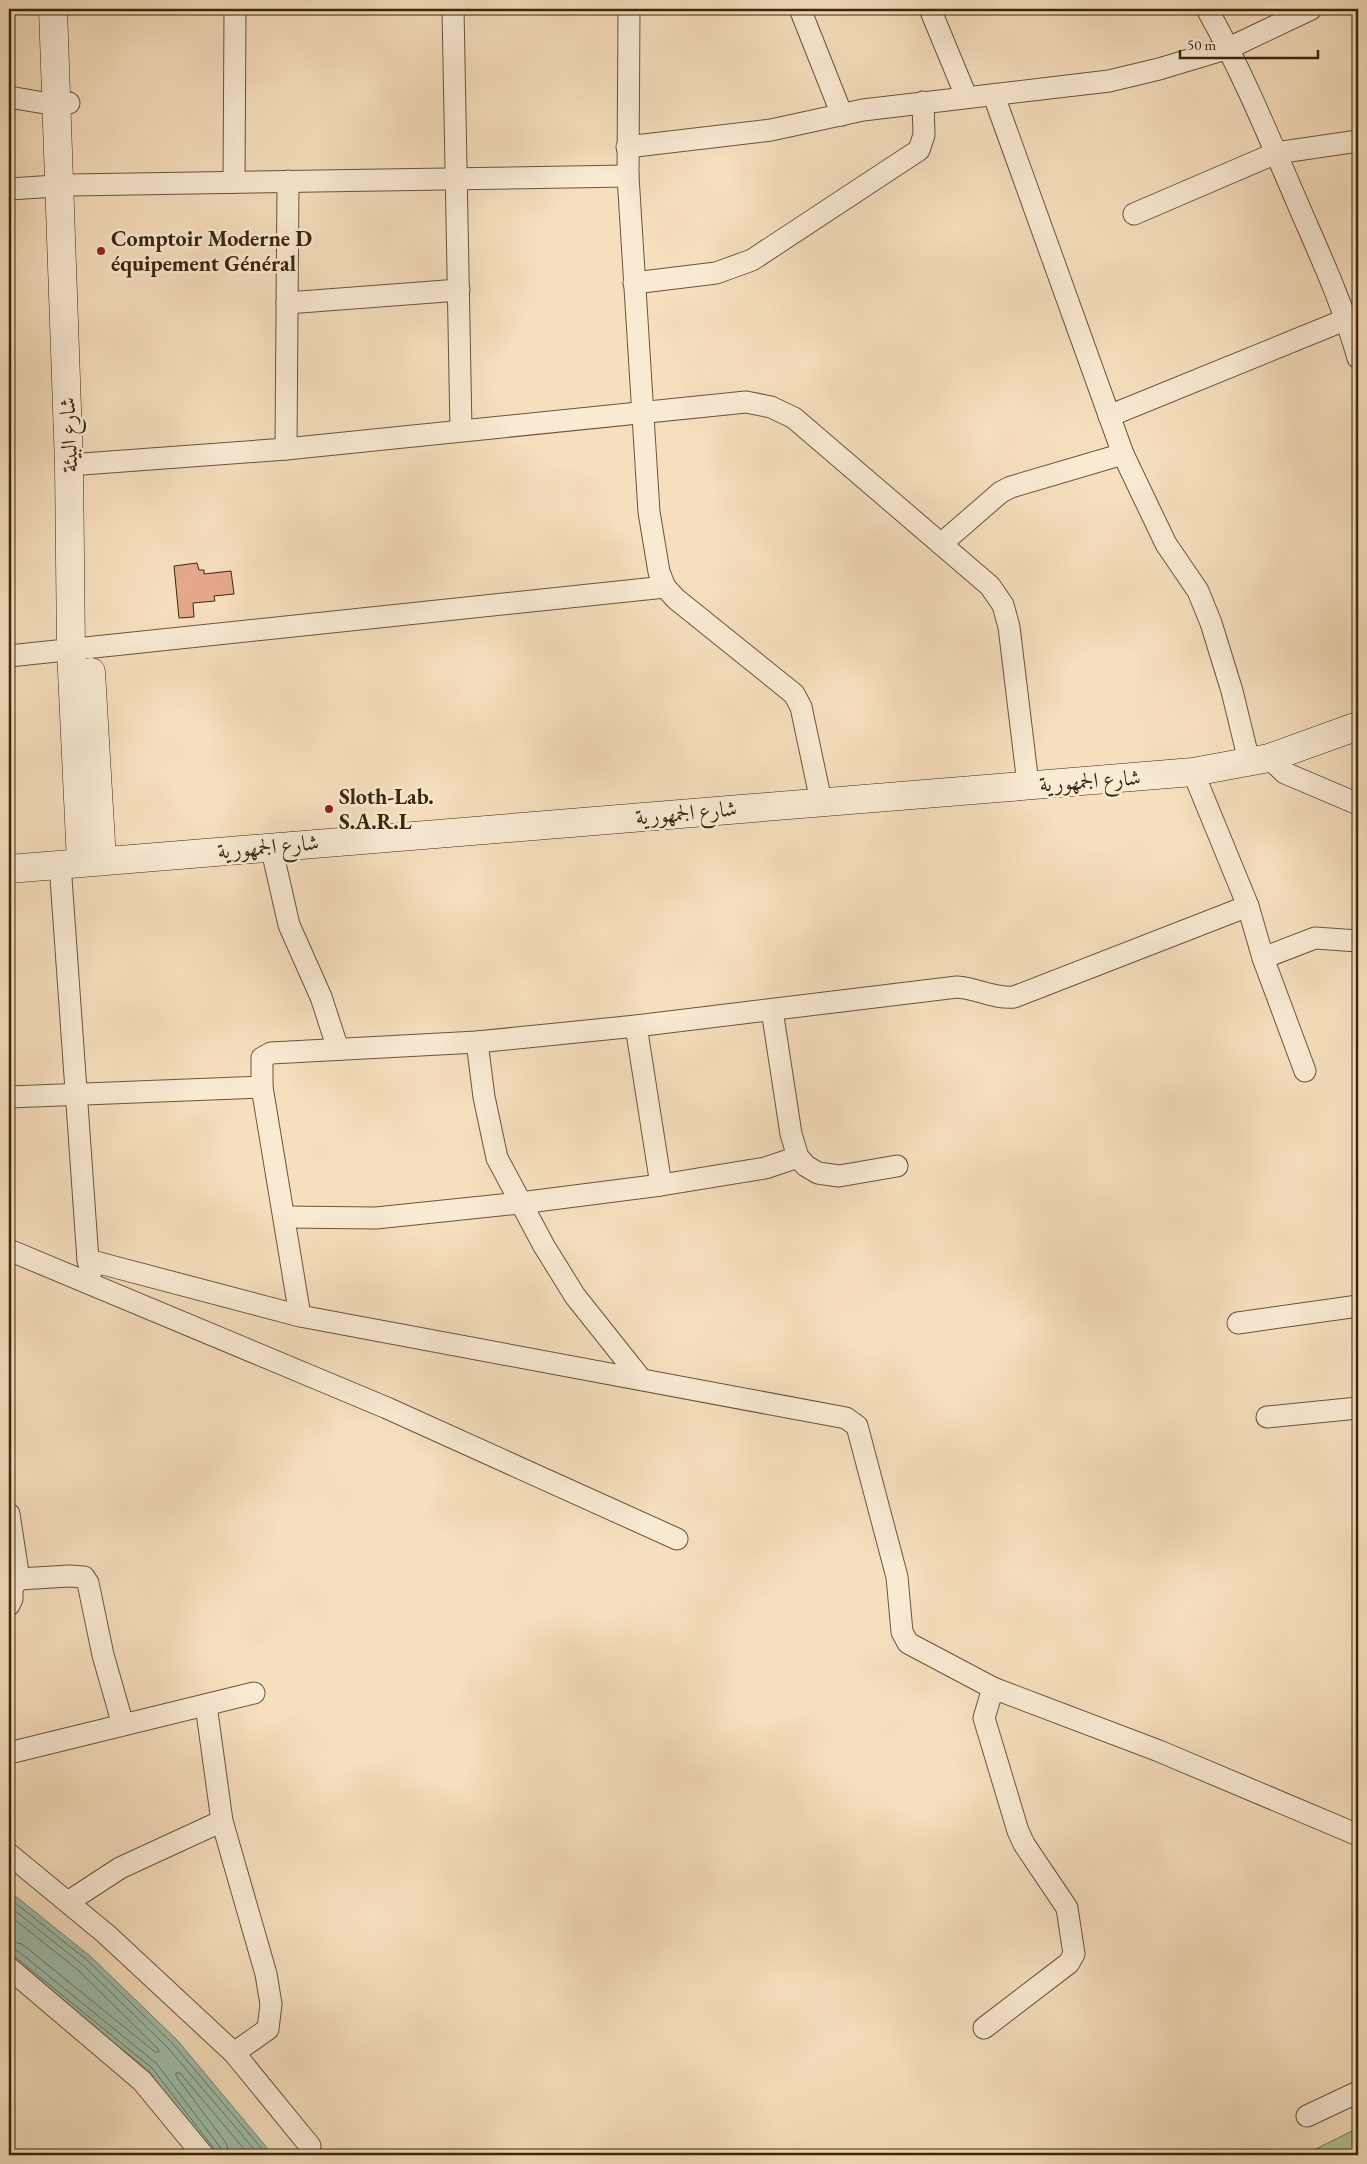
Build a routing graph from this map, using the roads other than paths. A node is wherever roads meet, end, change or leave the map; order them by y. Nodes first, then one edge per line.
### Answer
1 (53, 9) edge
2 (66, 9) edge
3 (236, 9) edge
4 (453, 9) edge
5 (630, 9) edge
6 (800, 9) edge
7 (932, 9) edge
8 (1208, 9) edge
9 (1311, 9) edge
10 (1229, 48) junction
11 (966, 96) junction
12 (994, 96) junction
13 (9, 97) edge
14 (923, 102) junction
15 (62, 104) junction
16 (842, 115) junction
17 (1358, 141) edge
18 (627, 147) junction
19 (1276, 153) junction
20 (628, 176) junction
21 (457, 179) junction
22 (288, 181) junction
23 (234, 182) junction
24 (65, 185) junction
25 (9, 189) edge
26 (1134, 214) dead end
27 (634, 283) junction
28 (459, 290) junction
29 (287, 303) junction
30 (1347, 319) junction
31 (1358, 358) edge
32 (641, 413) junction
33 (1109, 416) junction
34 (462, 430) junction
35 (286, 449) junction
36 (1123, 454) junction
37 (78, 465) junction
38 (941, 544) junction
39 (665, 588) junction
40 (81, 649) junction
41 (9, 656) edge
42 (1358, 726) edge
43 (1259, 759) junction
44 (1192, 772) junction
45 (1028, 784) junction
46 (821, 801) junction
47 (1358, 804) edge
48 (271, 846) junction
49 (81, 862) junction
50 (9, 869) edge
51 (1248, 906) junction
52 (1358, 942) edge
53 (1262, 958) junction
54 (772, 1010) junction
55 (636, 1026) junction
56 (477, 1042) junction
57 (338, 1049) junction
58 (1306, 1070) dead end
59 (262, 1087) junction
60 (75, 1094) junction
61 (9, 1097) edge
62 (798, 1156) junction
63 (897, 1166) dead end
64 (661, 1185) junction
65 (520, 1203) junction
66 (284, 1217) junction
67 (9, 1250) edge
68 (88, 1260) junction
69 (95, 1286) junction
70 (1358, 1306) edge
71 (300, 1316) junction
72 (1238, 1323) dead end
73 (641, 1379) junction
74 (1358, 1408) edge
75 (1267, 1417) dead end
76 (9, 1514) edge
77 (677, 1539) dead end
78 (19, 1579) junction
79 (9, 1605) edge
80 (993, 1688) junction
81 (254, 1693) dead end
82 (206, 1705) junction
83 (123, 1725) junction
84 (9, 1753) edge
85 (222, 1821) junction
86 (1358, 1835) edge
87 (9, 1854) edge
88 (68, 1902) junction
89 (9, 1968) edge
90 (984, 2028) dead end
91 (234, 2053) junction
92 (1358, 2092) edge
93 (1307, 2116) dead end
94 (310, 2146) dead end
95 (203, 2155) edge

1 - 15 main road, شارع البيئة
2 - 15 main road, شارع البيئة
3 - 23 street
4 - 21 street
5 - 18 street
6 - 16 street
7 - 11 street
8 - 10 street
9 - 10 street
10 - 12 street
10 - 19 street
11 - 12 street
11 - 14 street
12 - 33 street
13 - 15 street
14 - 16 street
14 - 27 street
15 - 24 main road, شارع البيئة
16 - 18 street
17 - 19 street
18 - 20 street
19 - 26 street
19 - 30 street
20 - 21 street
20 - 27 street
21 - 22 street
21 - 28 street
22 - 23 street
22 - 29 street
23 - 24 street
24 - 25 street
24 - 37 main road, شارع البيئة
27 - 32 street
28 - 29 street
28 - 34 street
29 - 35 street
30 - 31 street
30 - 33 street
32 - 34 street
32 - 38 street
32 - 39 street
33 - 36 street
34 - 35 street
35 - 37 street
36 - 38 street
36 - 43 street
37 - 40 main road, شارع البيئة
38 - 45 street
39 - 40 street
39 - 46 street
40 - 41 street
40 - 49 main road, شارع البيئة
42 - 43 main road, شارع الجمهورية
43 - 44 main road, شارع الجمهورية
43 - 47 street
44 - 45 main road, شارع الجمهورية
44 - 51 street
45 - 46 main road, شارع الجمهورية
46 - 48 main road, شارع الجمهورية
48 - 49 main road, شارع الجمهورية
48 - 57 street
49 - 50 main road, شارع الجمهورية
49 - 60 street
51 - 53 street
51 - 54 street
52 - 53 street
53 - 58 street
54 - 55 street
54 - 62 street
55 - 56 street
55 - 64 street
56 - 57 street
56 - 65 street
57 - 59 street
59 - 60 street
59 - 66 street
60 - 61 street
60 - 68 street
62 - 63 street
62 - 64 street
64 - 65 street
65 - 66 street
65 - 73 street
66 - 71 street
67 - 69 street
68 - 69 street
68 - 71 street
69 - 77 street
70 - 72 street
71 - 73 street
73 - 80 street
74 - 75 street
76 - 78 street
78 - 79 street
78 - 83 street
80 - 86 street
80 - 90 street
81 - 82 street
82 - 83 street
82 - 85 street
83 - 84 street
85 - 88 street
85 - 91 street
87 - 88 street
88 - 91 street
89 - 95 street
91 - 94 street
92 - 93 street

